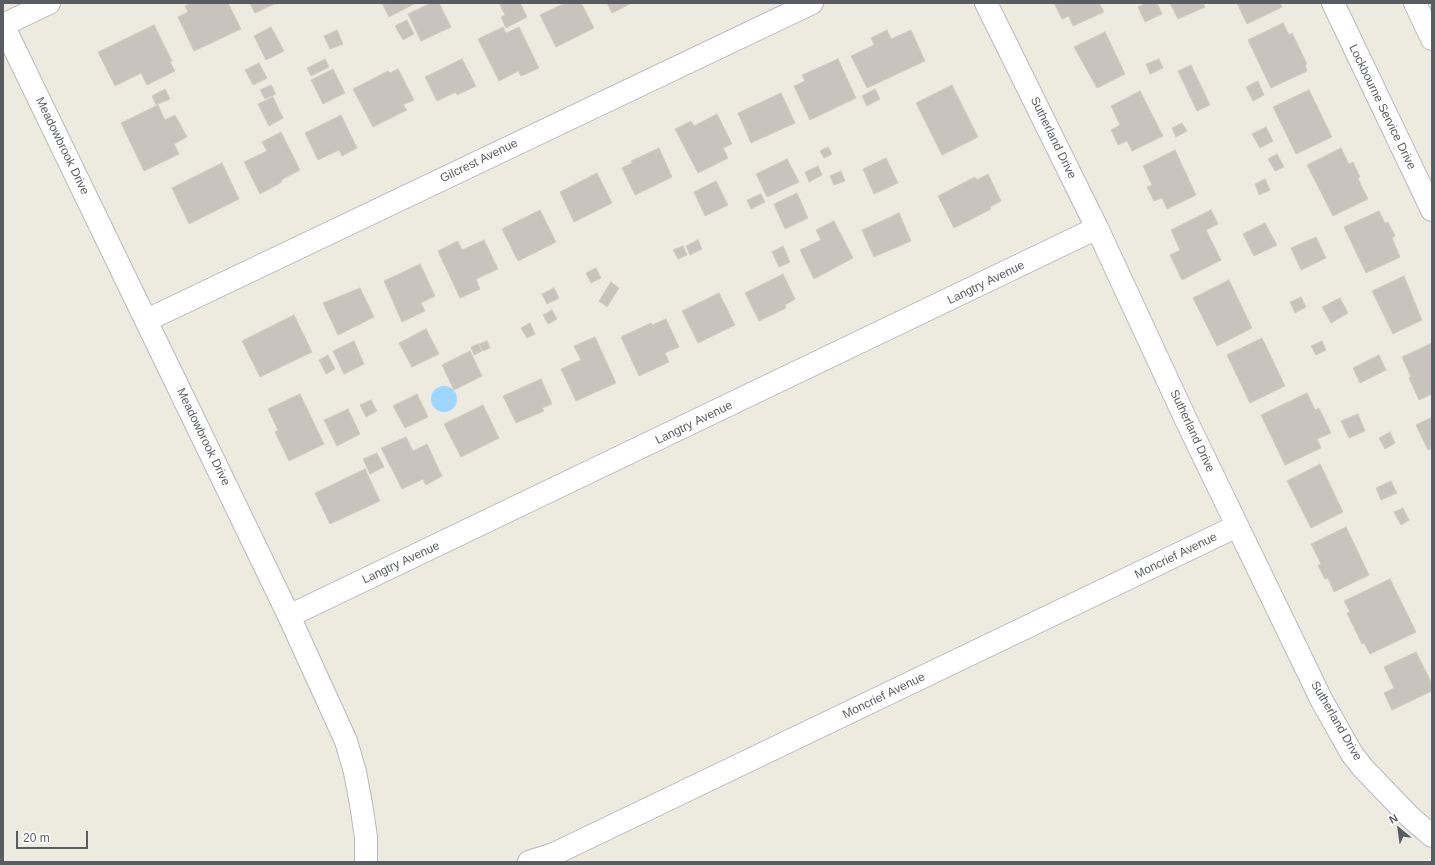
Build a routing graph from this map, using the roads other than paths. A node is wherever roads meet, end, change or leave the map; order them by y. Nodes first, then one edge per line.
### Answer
1 (49, 3) edge
2 (812, 3) edge
3 (986, 3) edge
4 (1333, 3) edge
5 (1415, 3) edge
6 (3, 25) edge
7 (1432, 39) edge
8 (1432, 210) edge
9 (1097, 228) junction
10 (147, 320) junction
11 (1237, 526) junction
12 (289, 616) junction
13 (1432, 836) edge
14 (366, 862) edge
15 (529, 862) edge

1 - 6 street
2 - 10 street, Gilcrest Avenue
3 - 9 street, Sutherland Drive
4 - 8 street, Lockbourne Service Drive
5 - 7 street
6 - 10 street, Meadowbrook Drive
9 - 11 street, Sutherland Drive
9 - 12 street, Langtry Avenue
10 - 12 street, Meadowbrook Drive
11 - 13 street, Sutherland Drive
11 - 15 street, Moncrief Avenue
12 - 14 street, Meadowbrook Drive

